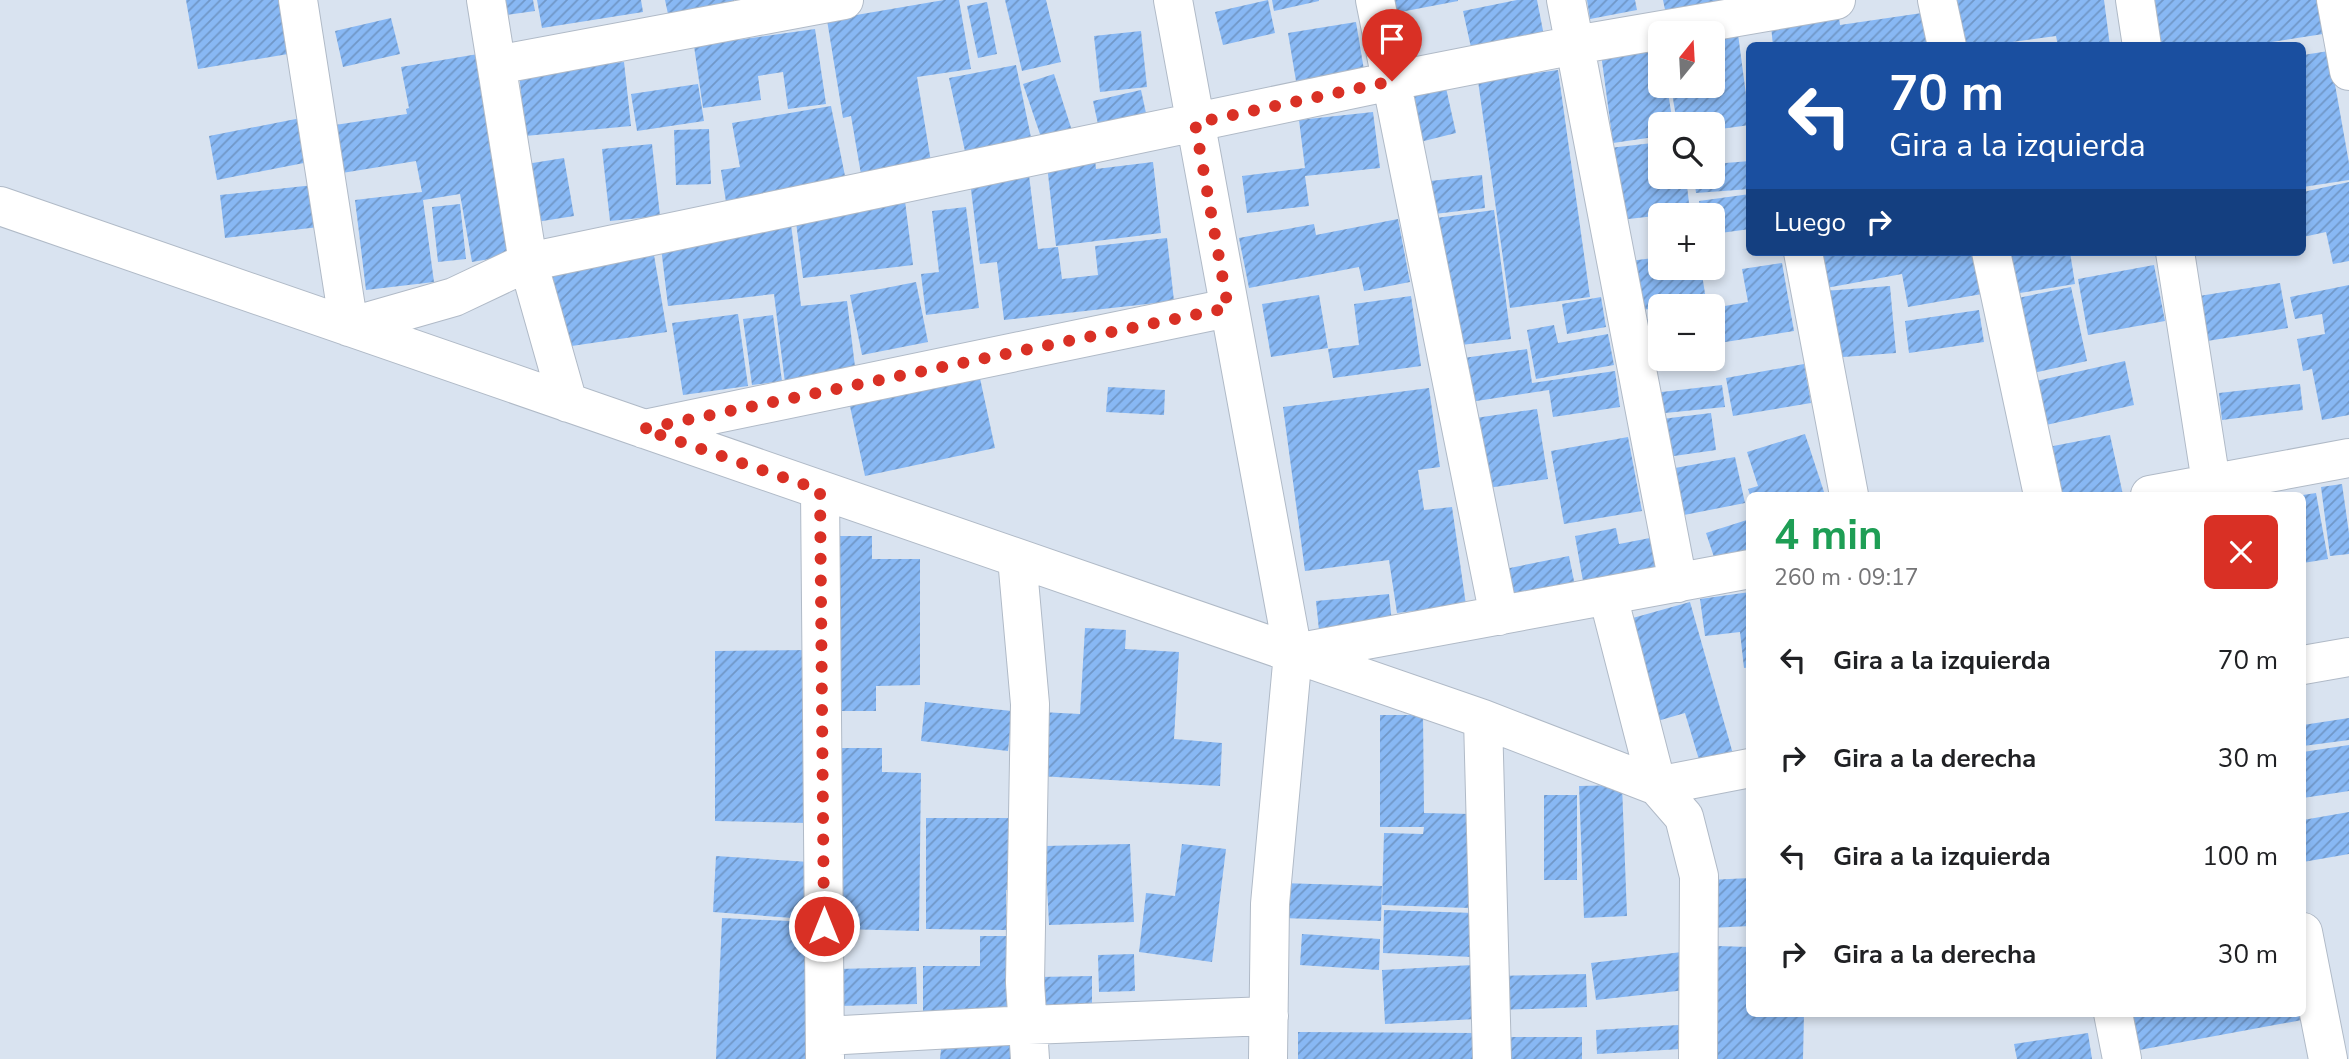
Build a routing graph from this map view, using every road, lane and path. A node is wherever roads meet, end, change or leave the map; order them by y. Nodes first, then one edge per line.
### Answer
1 (298, 0) edge
2 (486, 0) edge
3 (844, 0) edge
4 (1173, 0) edge
5 (1375, 0) edge
6 (1566, 0) edge
7 (1836, 0) edge
8 (1937, 0) edge
9 (2135, 0) edge
10 (2336, 0) edge
11 (1760, 20) edge
12 (1946, 42) edge
13 (2141, 42) edge
14 (1575, 45) junction
15 (497, 65) junction
16 (2349, 71) edge
17 (1392, 81) junction
18 (1195, 123) junction
19 (0, 206) edge
20 (1804, 256) edge
21 (1992, 256) edge
22 (2176, 256) edge
23 (528, 262) junction
24 (1228, 308) junction
25 (349, 327) junction
26 (568, 403) junction
27 (643, 429) junction
28 (2349, 458) edge
29 (820, 490) junction
30 (2212, 490) edge
31 (1848, 492) edge
32 (2042, 492) edge
33 (2187, 492) edge
34 (1017, 558) junction
35 (1746, 570) edge
36 (1678, 583) junction
37 (1608, 596) junction
38 (1499, 616) junction
39 (1293, 653) junction
40 (2349, 657) edge
41 (2306, 664) edge
42 (1483, 719) junction
43 (1746, 769) edge
44 (1657, 786) junction
45 (2306, 947) edge
46 (1269, 1016) junction
47 (2114, 1017) edge
48 (1029, 1042) edge
49 (825, 1047) edge
50 (1268, 1059) edge
51 (1492, 1059) edge
52 (1698, 1059) edge
53 (2122, 1059) edge
54 (2328, 1059) edge

1 - 25 street
2 - 15 street
3 - 15 street
4 - 18 street
5 - 17 street
6 - 14 street
7 - 11 street
8 - 12 street
9 - 13 street
10 - 16 street
11 - 14 street
14 - 17 street
14 - 36 street
15 - 23 street
17 - 18 street
17 - 38 street
18 - 23 street
18 - 24 street
19 - 25 street
20 - 31 street
21 - 32 street
22 - 30 street
23 - 25 street
23 - 26 street
24 - 27 street
24 - 39 street
25 - 26 street
26 - 27 street
27 - 29 street
28 - 30 street
29 - 34 street
29 - 49 street
30 - 33 street
34 - 39 street
34 - 48 street
35 - 36 street
36 - 37 street
37 - 38 street
37 - 44 street
38 - 39 street
39 - 42 street
39 - 46 street
40 - 41 street
42 - 44 street
42 - 51 street
43 - 44 street
44 - 52 street
45 - 54 street
46 - 48 street
46 - 50 street
47 - 53 street
48 - 49 street

